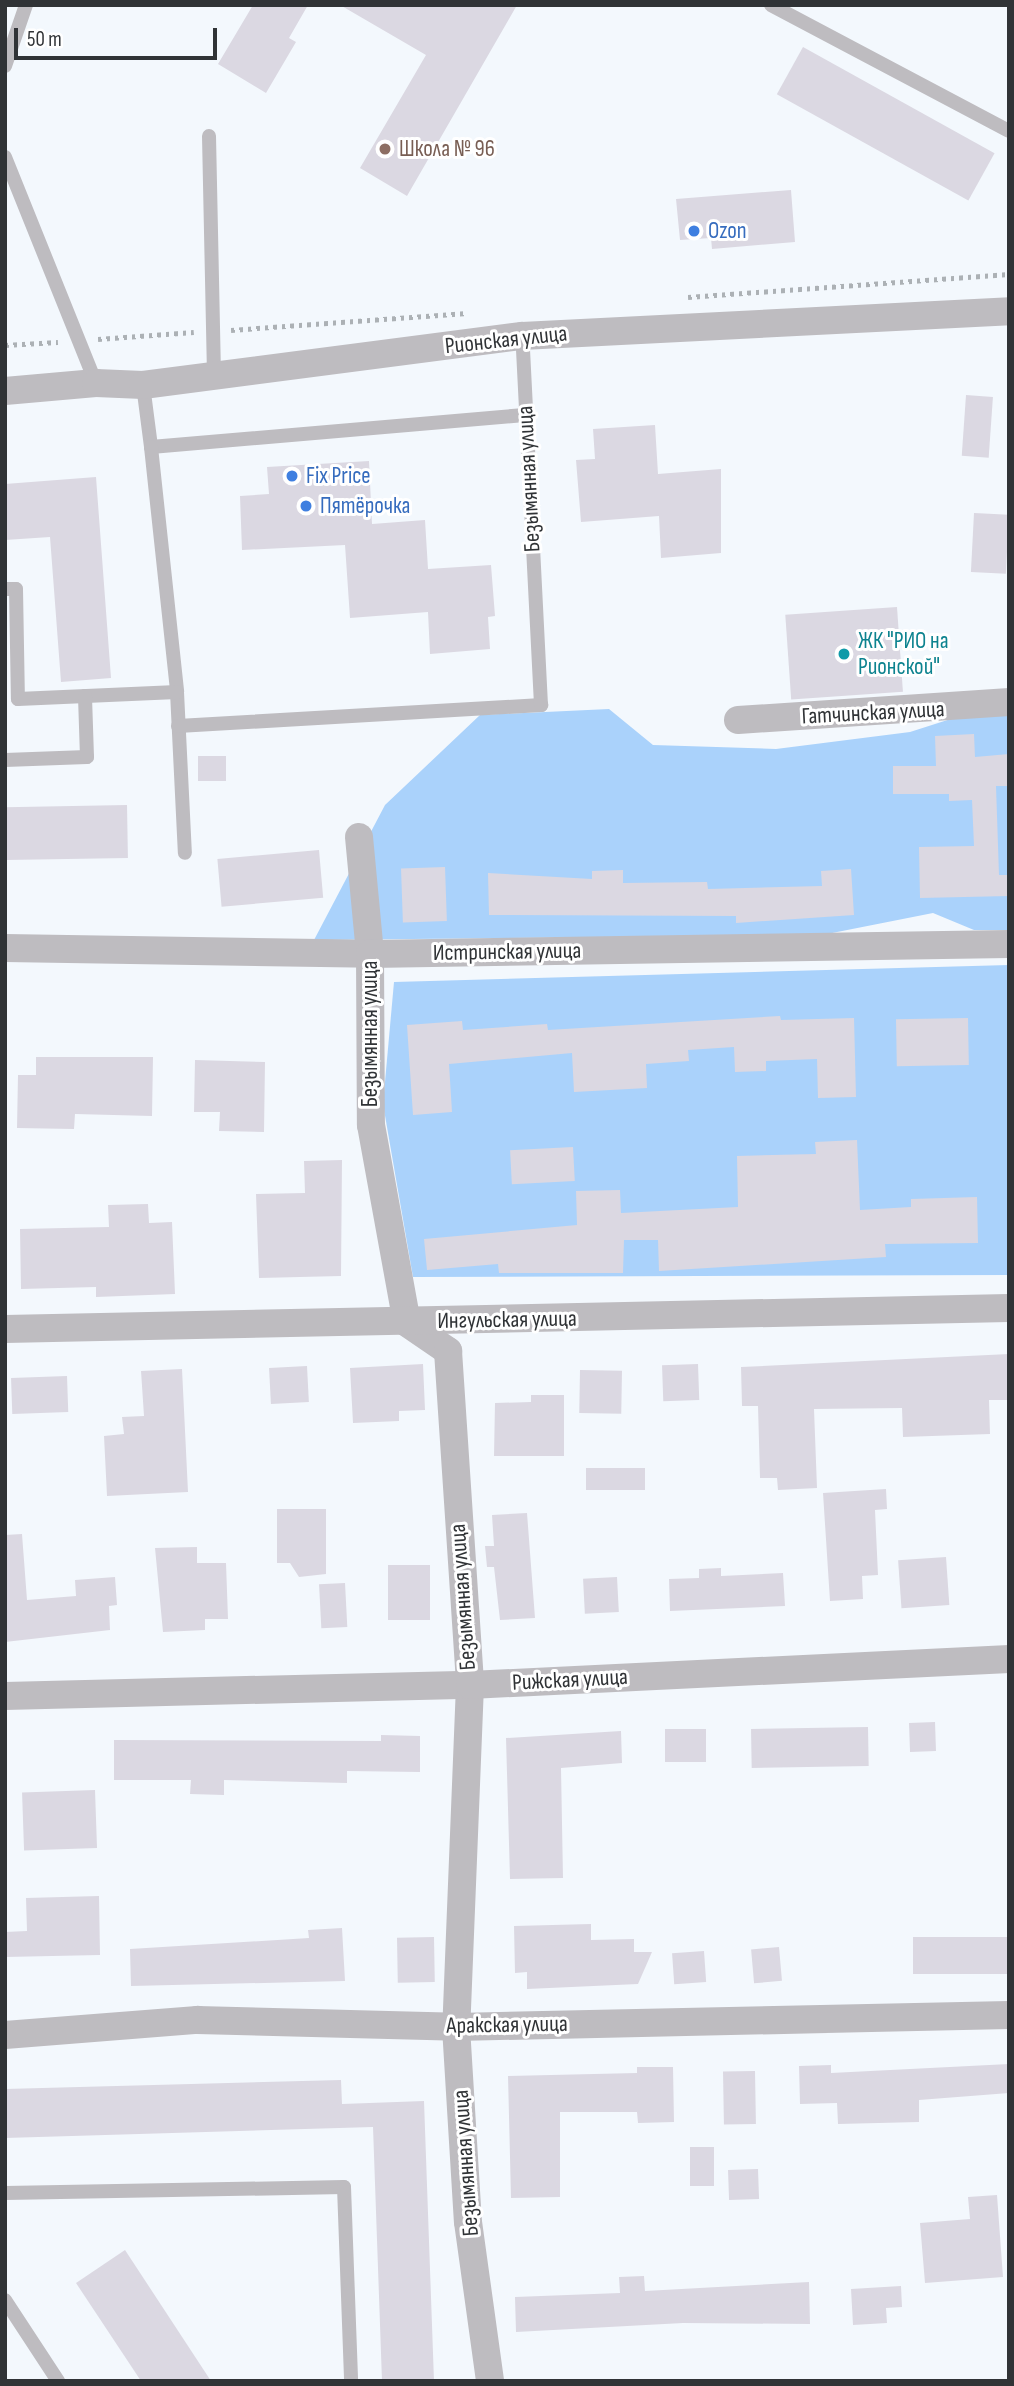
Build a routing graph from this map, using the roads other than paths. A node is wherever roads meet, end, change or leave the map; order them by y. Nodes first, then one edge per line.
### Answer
1 (26, 5) edge
2 (771, 5) edge
3 (5, 66) edge
4 (1009, 131) edge
5 (209, 136) dead end
6 (5, 157) edge
7 (9, 175) edge
8 (1009, 311) edge
9 (522, 336) junction
10 (214, 376) junction
11 (96, 383) junction
12 (143, 385) junction
13 (5, 391) edge
14 (525, 415) junction
15 (151, 447) junction
16 (5, 589) edge
17 (177, 692) junction
18 (85, 696) junction
19 (1009, 702) edge
20 (738, 720) dead end
21 (178, 726) junction
22 (5, 760) edge
23 (359, 837) dead end
24 (185, 853) dead end
25 (1009, 944) edge
26 (5, 948) edge
27 (370, 954) junction
28 (1009, 1308) edge
29 (407, 1323) junction
30 (5, 1328) edge
31 (1009, 1659) edge
32 (470, 1685) junction
33 (5, 1696) edge
34 (1009, 2015) edge
35 (456, 2027) junction
36 (5, 2035) edge
37 (5, 2193) edge
38 (5, 2300) edge
39 (58, 2381) edge
40 (351, 2381) edge
41 (490, 2381) edge

1 - 3 lane
2 - 4 lane
5 - 10 lane
6 - 7 lane
7 - 11 lane
8 - 9 street, Рионская улица
9 - 10 street, Рионская улица
9 - 14 lane, Безымянная улица
10 - 12 street, Рионская улица
11 - 12 street, Рионская улица
11 - 13 street, Рионская улица
12 - 15 lane
14 - 15 lane
14 - 21 lane, Безымянная улица
15 - 17 lane
16 - 18 lane
17 - 18 lane
17 - 21 lane
18 - 22 lane
19 - 20 street, Гатчинская улица
21 - 24 lane
23 - 27 street, Безымянная улица
25 - 27 street, Истринская улица
26 - 27 street, Истринская улица
27 - 29 street, Безымянная улица
28 - 29 street, Ингульская улица
29 - 30 street, Ингульская улица
29 - 32 street, Безымянная улица
31 - 32 street, Рижская улица
32 - 33 street, Рижская улица
32 - 35 street, Безымянная улица
34 - 35 street, Аракская улица
35 - 36 street, Аракская улица
35 - 41 street, Безымянная улица
37 - 40 lane
38 - 39 lane

